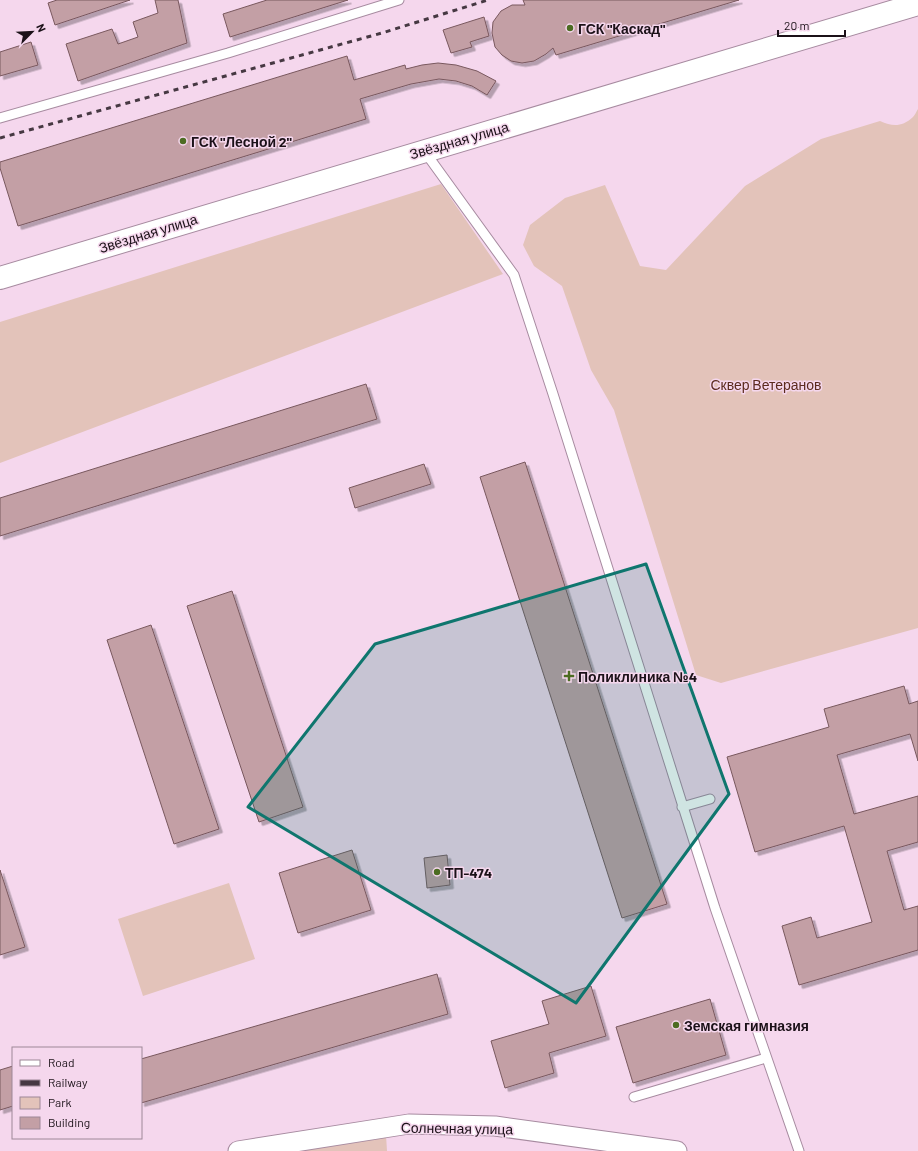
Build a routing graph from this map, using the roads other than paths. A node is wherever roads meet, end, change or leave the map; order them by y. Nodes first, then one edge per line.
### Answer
1 (399, 0) edge
2 (918, 4) edge
3 (0, 118) edge
4 (424, 151) junction
5 (1, 275) edge
6 (710, 799) dead end
7 (682, 807) junction
8 (766, 1058) junction
9 (634, 1097) dead end
10 (238, 1151) edge
11 (677, 1151) edge
12 (799, 1151) edge

1 - 3 lane
2 - 4 main road, Звёздная улица
4 - 5 main road, Звёздная улица
4 - 7 lane
6 - 7 lane
7 - 8 lane
8 - 9 lane
8 - 12 lane
10 - 11 street, Солнечная улица

